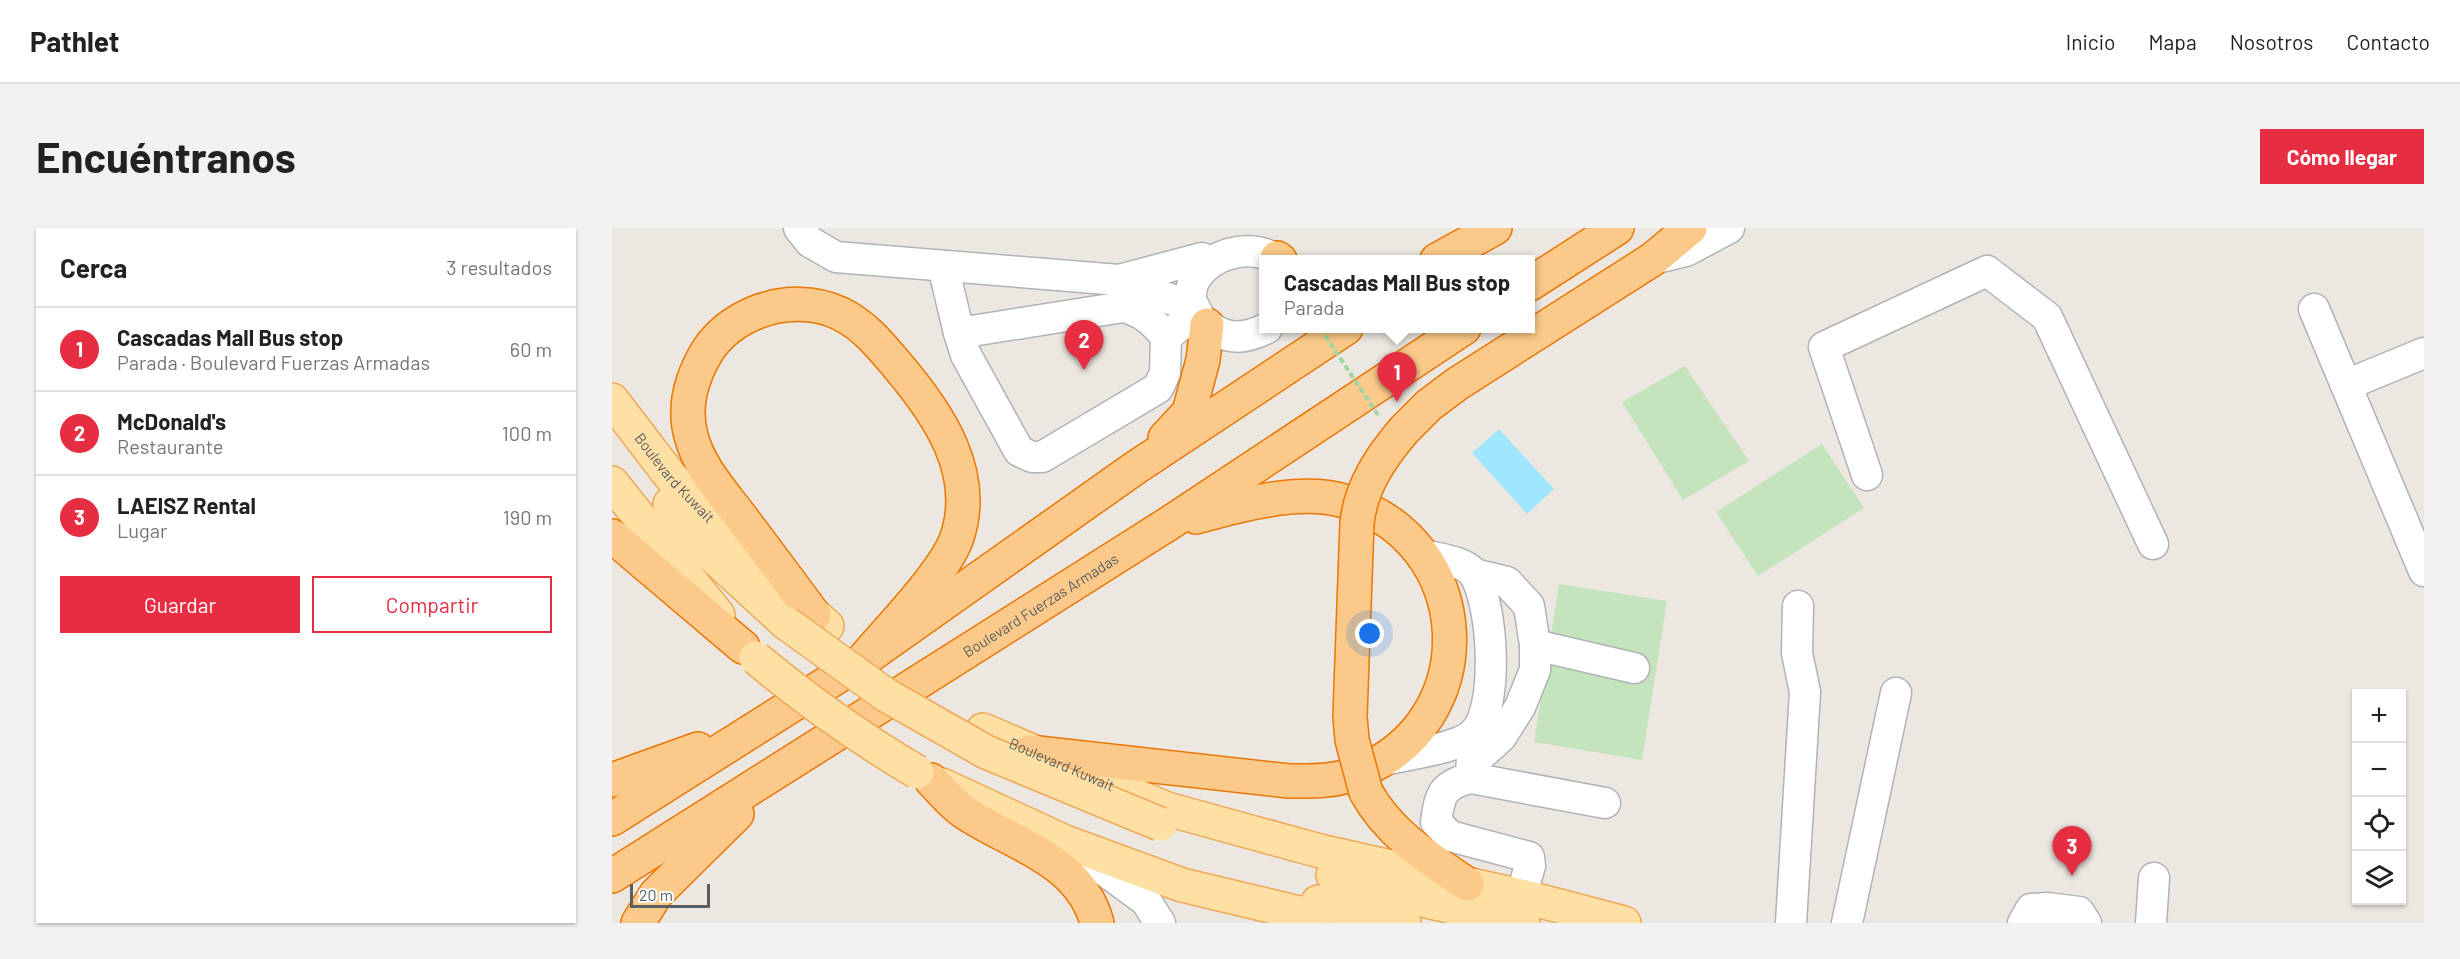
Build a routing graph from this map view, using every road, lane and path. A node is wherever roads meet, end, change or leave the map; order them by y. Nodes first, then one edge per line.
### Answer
1 (799, 228) edge
2 (1496, 228) edge
3 (1617, 228) edge
4 (1690, 228) edge
5 (1729, 228) edge
6 (1211, 244) edge
7 (1270, 250) edge
8 (1446, 255) edge
9 (1457, 255) edge
10 (1653, 259) junction
11 (943, 266) junction
12 (1119, 280) junction
13 (1535, 281) edge
14 (2314, 309) dead end
15 (1199, 315) junction
16 (1259, 332) edge
17 (959, 333) junction
18 (1323, 333) edge
19 (1338, 333) edge
20 (1456, 333) edge
21 (1166, 337) junction
22 (2424, 353) edge
23 (2346, 385) junction
24 (612, 400) edge
25 (612, 408) edge
26 (1404, 430) junction
27 (1135, 468) junction
28 (1868, 475) dead end
29 (612, 483) edge
30 (1168, 524) junction
31 (612, 536) edge
32 (2153, 544) dead end
33 (1424, 555) junction
34 (2424, 571) edge
35 (1474, 574) junction
36 (1798, 606) dead end
37 (809, 621) junction
38 (1535, 645) junction
39 (750, 652) junction
40 (862, 662) junction
41 (1634, 668) dead end
42 (1896, 693) dead end
43 (756, 728) junction
44 (1029, 752) junction
45 (1473, 758) junction
46 (1385, 759) junction
47 (782, 770) junction
48 (924, 776) junction
49 (612, 780) edge
50 (1605, 803) dead end
51 (612, 819) edge
52 (1065, 842) junction
53 (1102, 854) junction
54 (612, 876) edge
55 (2154, 878) dead end
56 (1467, 884) junction
57 (1522, 910) edge
58 (639, 923) edge
59 (1097, 923) edge
60 (1160, 923) edge
61 (1341, 923) edge
62 (1404, 923) edge
63 (1624, 923) edge
64 (1791, 923) edge
65 (1847, 923) edge
66 (2023, 923) edge
67 (2086, 923) edge
68 (2151, 923) edge

1 - 11 street
2 - 8 highway
2 - 9 highway
3 - 13 highway
4 - 10 highway
5 - 10 street
6 - 7 street
6 - 12 street
6 - 15 street
10 - 26 highway
11 - 12 street
11 - 17 street
12 - 15 street
14 - 23 street
15 - 16 street
15 - 21 street
15 - 27 highway
17 - 21 street
17 - 21 street
18 - 26 path, bridge
19 - 27 highway
20 - 30 highway, Boulevard Fuerzas Armadas
22 - 23 street
23 - 34 street
24 - 37 main road, Boulevard Kuwait
25 - 37 main road
26 - 56 highway, bridge
27 - 40 highway
28 - 32 street
29 - 39 main road
30 - 33 highway
30 - 47 highway, Boulevard Fuerzas Armadas
31 - 39 highway
33 - 35 street
33 - 46 highway
35 - 38 street
35 - 45 street
36 - 64 street
37 - 40 highway
37 - 44 main road, Boulevard Kuwait
37 - 57 main road, bridge
38 - 41 street
38 - 45 street
39 - 48 main road, bridge
40 - 43 highway
42 - 65 street
43 - 49 highway
43 - 51 highway
44 - 46 highway
44 - 56 main road, Boulevard Kuwait
45 - 46 street
45 - 50 street
45 - 57 street
47 - 54 highway, Boulevard Fuerzas Armadas
47 - 58 highway
48 - 52 main road
48 - 59 highway
52 - 53 main road
52 - 60 street
53 - 61 main road
53 - 62 main road
55 - 68 street
56 - 57 main road, Boulevard Kuwait
57 - 63 main road, Boulevard Kuwait
66 - 67 street

